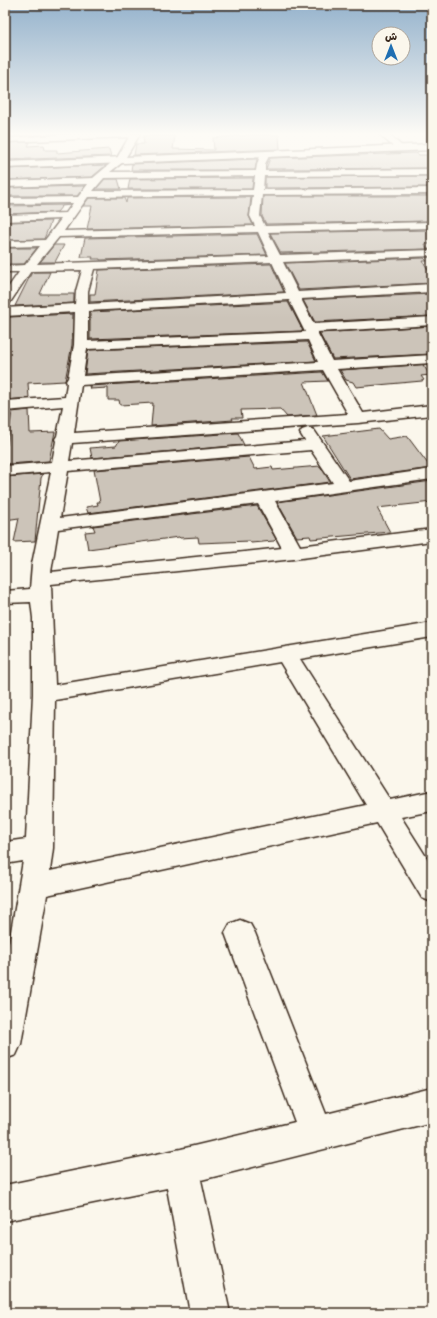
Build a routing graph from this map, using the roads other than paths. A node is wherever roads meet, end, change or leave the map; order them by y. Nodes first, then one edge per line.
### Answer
1 (149, 196) edge
2 (258, 196) edge
3 (84, 197) junction
4 (5, 201) edge
5 (5, 218) edge
6 (68, 218) junction
7 (82, 220) dead end
8 (432, 224) edge
9 (260, 229) junction
10 (53, 238) junction
11 (5, 244) edge
12 (432, 253) edge
13 (274, 258) junction
14 (89, 265) junction
15 (28, 268) junction
16 (5, 269) edge
17 (432, 288) edge
18 (294, 295) junction
19 (7, 296) edge
20 (81, 307) junction
21 (5, 312) edge
22 (432, 321) edge
23 (312, 332) junction
24 (81, 345) junction
25 (432, 358) edge
26 (327, 365) junction
27 (71, 391) junction
28 (5, 406) edge
29 (432, 410) edge
30 (358, 418) junction
31 (301, 422) junction
32 (63, 439) junction
33 (317, 445) junction
34 (60, 467) junction
35 (5, 470) edge
36 (432, 474) edge
37 (344, 487) junction
38 (264, 498) junction
39 (50, 525) junction
40 (432, 536) edge
41 (294, 553) junction
42 (40, 587) junction
43 (5, 597) edge
44 (432, 630) edge
45 (287, 654) junction
46 (44, 694) junction
47 (432, 801) edge
48 (383, 813) junction
49 (39, 848) junction
50 (5, 852) edge
51 (35, 886) junction
52 (432, 890) edge
53 (240, 933) dead end
54 (5, 1044) edge
55 (432, 1105) edge
56 (316, 1133) junction
57 (182, 1167) junction
58 (5, 1203) edge
59 (210, 1313) edge

1 - 3 street
2 - 9 street
3 - 4 street
3 - 6 street
5 - 6 street
6 - 7 street
6 - 10 street
8 - 9 street
9 - 10 street
9 - 13 street
10 - 11 street
10 - 15 street
12 - 13 street
13 - 14 street
13 - 18 street
14 - 15 street
14 - 20 street
15 - 16 street
15 - 19 street
17 - 18 street
18 - 20 street
18 - 23 street
20 - 21 street
20 - 24 street
22 - 23 street
23 - 24 street
23 - 26 street
24 - 27 street
25 - 26 street
26 - 27 street
26 - 30 street
27 - 28 street
27 - 32 street
29 - 30 street
30 - 31 street
31 - 32 street
31 - 33 street
32 - 34 street
33 - 34 street
33 - 37 street
34 - 35 street
34 - 39 street
36 - 37 street
37 - 38 street
38 - 39 street
38 - 41 street
39 - 42 street
40 - 41 street
41 - 42 street
42 - 43 street
42 - 46 street
44 - 45 street
45 - 46 street
45 - 48 street
46 - 49 street
47 - 48 street
48 - 51 street
48 - 52 street
49 - 50 street
49 - 51 street
51 - 54 street
53 - 56 street
55 - 56 street
56 - 57 street
57 - 58 street
57 - 59 street

